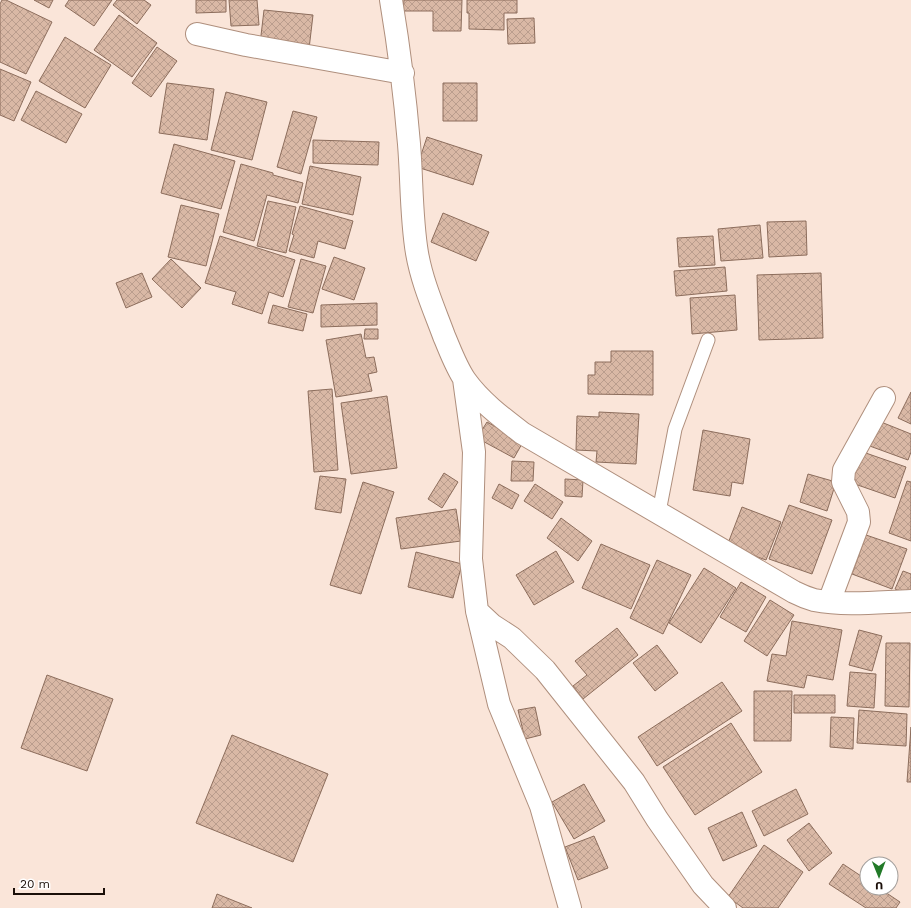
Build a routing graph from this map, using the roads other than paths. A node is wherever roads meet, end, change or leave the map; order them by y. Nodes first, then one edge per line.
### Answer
1 (391, 0) edge
2 (197, 34) dead end
3 (403, 73) junction
4 (708, 340) dead end
5 (464, 378) junction
6 (884, 398) dead end
7 (659, 512) junction
8 (911, 601) edge
9 (830, 602) junction
10 (478, 611) junction
11 (570, 908) edge
12 (725, 908) edge

1 - 3 street
2 - 3 street
3 - 5 street
4 - 7 lane
5 - 7 street
5 - 10 street
6 - 9 street
7 - 9 street
8 - 9 street
10 - 11 street
10 - 12 street

